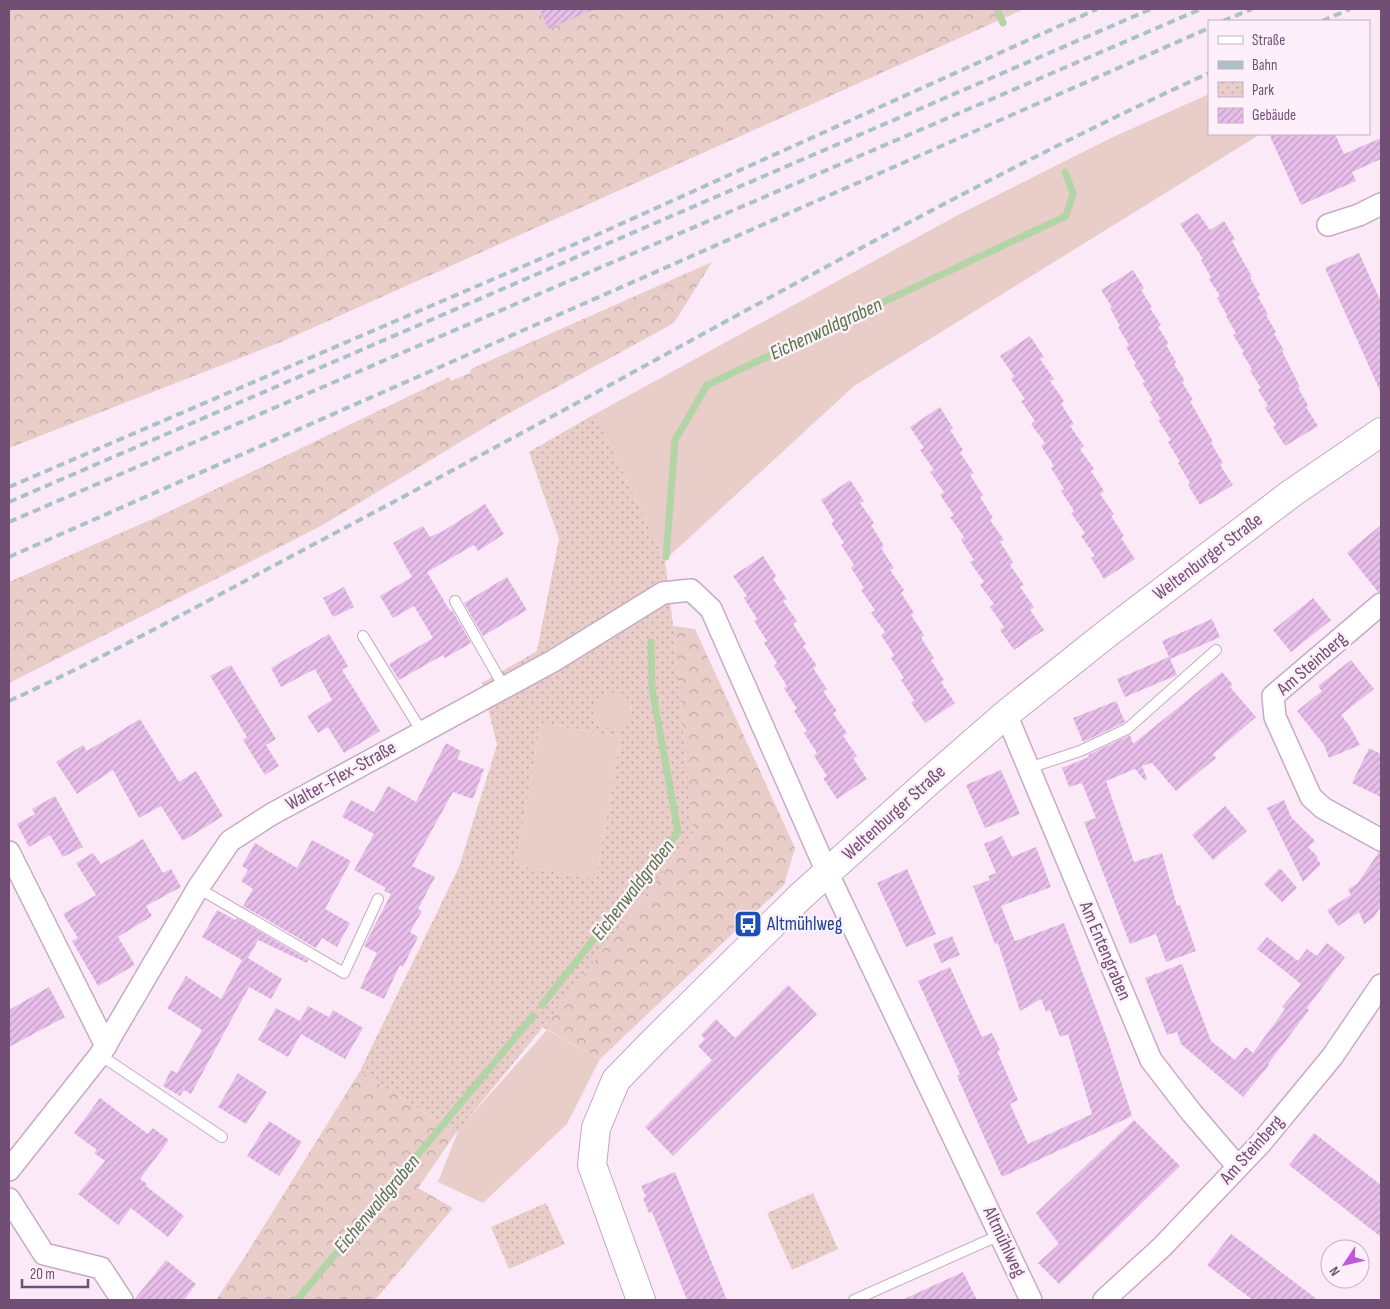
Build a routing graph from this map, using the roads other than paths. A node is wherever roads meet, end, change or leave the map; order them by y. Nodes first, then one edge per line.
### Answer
1 (1381, 204) edge
2 (1328, 225) dead end
3 (1381, 432) edge
4 (691, 590) joint
5 (456, 601) dead end
6 (1381, 604) edge
7 (362, 636) dead end
8 (1216, 650) dead end
9 (504, 687) junction
10 (1006, 714) junction
11 (422, 732) junction
12 (1029, 768) junction
13 (1381, 840) edge
14 (9, 852) edge
15 (827, 872) junction
16 (198, 888) junction
17 (378, 899) dead end
18 (1381, 985) edge
19 (103, 1050) junction
20 (222, 1137) dead end
21 (1238, 1167) junction
22 (9, 1170) edge
23 (9, 1199) edge
24 (1000, 1235) junction
25 (122, 1300) edge
26 (640, 1300) edge
27 (854, 1300) edge
28 (1031, 1300) edge
29 (1104, 1300) edge

1 - 2 street
3 - 10 street, Weltenburger Straße
4 - 9 street, Walter-Flex-Straße
4 - 15 street, Altmühlweg
5 - 9 lane
6 - 13 street, Am Steinberg
7 - 11 lane
8 - 12 lane
9 - 11 street, Walter-Flex-Straße
10 - 12 street, Am Entengraben
10 - 15 street, Weltenburger Straße
11 - 16 street, Walter-Flex-Straße
12 - 21 street, Am Entengraben
14 - 19 street
15 - 24 street, Altmühlweg
15 - 26 street, Weltenburger Straße
16 - 17 lane
16 - 19 street, Walter-Flex-Straße
18 - 21 street, Am Steinberg
19 - 20 lane
19 - 22 street, Walter-Flex-Straße
21 - 29 street, Am Steinberg
23 - 25 street
24 - 27 lane
24 - 28 street, Altmühlweg

